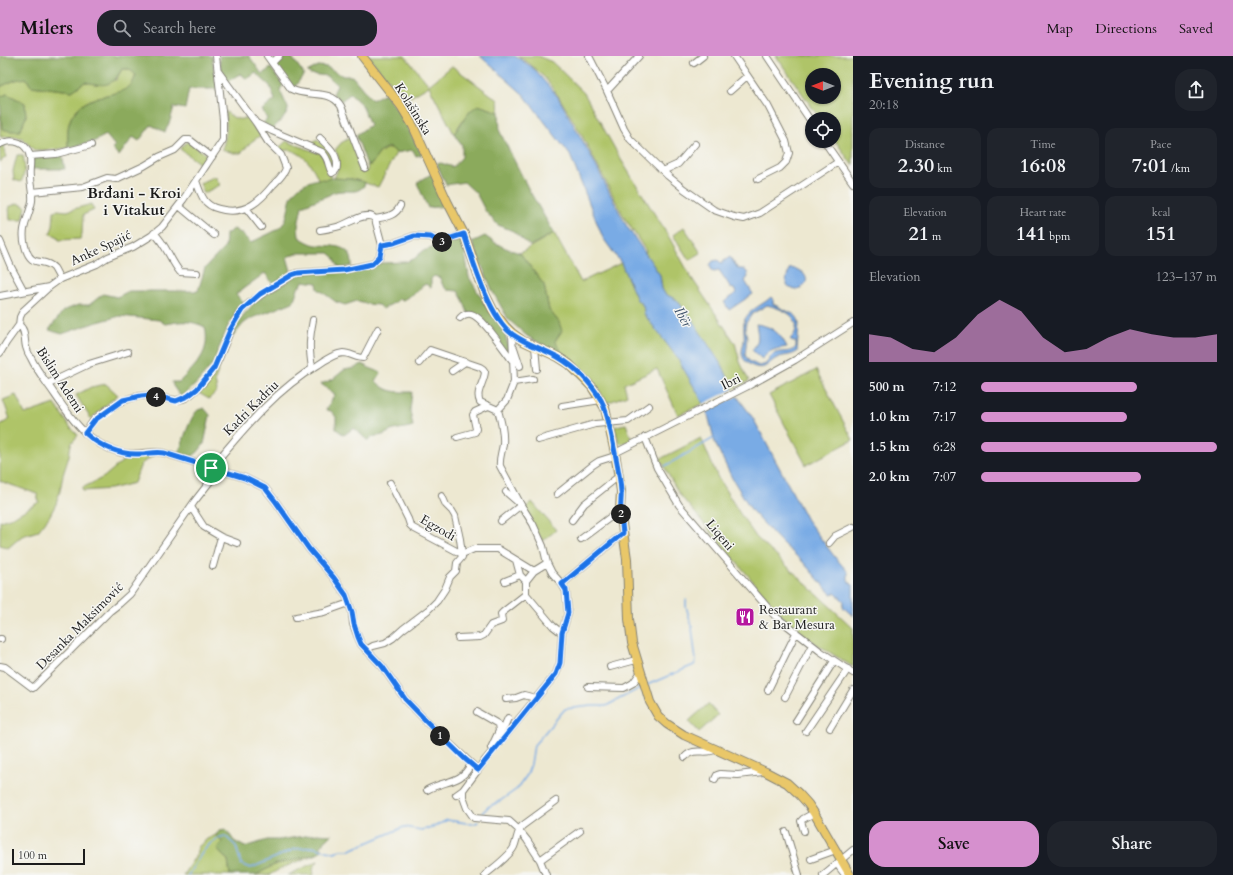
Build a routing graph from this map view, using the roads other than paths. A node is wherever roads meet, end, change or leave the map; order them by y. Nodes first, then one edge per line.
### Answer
1 (216, 56) edge
2 (266, 56) edge
3 (279, 56) edge
4 (362, 56) edge
5 (589, 56) edge
6 (638, 56) edge
7 (703, 56) edge
8 (734, 56) edge
9 (766, 56) edge
10 (272, 63) junction
11 (694, 63) dead end
12 (218, 70) junction
13 (748, 76) junction
14 (607, 91) junction
15 (730, 91) dead end
16 (805, 113) edge
17 (256, 123) junction
18 (320, 138) dead end
19 (0, 144) edge
20 (695, 144) dead end
21 (91, 145) dead end
22 (829, 148) edge
23 (30, 156) junction
24 (212, 157) junction
25 (838, 162) junction
26 (365, 168) dead end
27 (663, 171) junction
28 (758, 179) dead end
29 (196, 181) junction
30 (853, 183) edge
31 (32, 192) junction
32 (179, 206) junction
33 (400, 206) dead end
34 (246, 208) junction
35 (375, 219) junction
36 (261, 227) dead end
37 (320, 230) dead end
38 (154, 233) junction
39 (464, 234) junction
40 (214, 235) dead end
41 (0, 241) edge
42 (382, 245) junction
43 (197, 273) dead end
44 (60, 279) junction
45 (49, 287) junction
46 (24, 291) junction
47 (0, 296) edge
48 (460, 318) dead end
49 (313, 320) dead end
50 (853, 323) edge
51 (19, 325) junction
52 (378, 329) dead end
53 (512, 333) junction
54 (512, 343) junction
55 (535, 347) junction
56 (128, 352) dead end
57 (0, 353) edge
58 (512, 360) junction
59 (418, 362) dead end
60 (465, 362) junction
61 (520, 366) dead end
62 (312, 368) junction
63 (537, 369) dead end
64 (452, 371) dead end
65 (534, 379) dead end
66 (514, 382) junction
67 (47, 384) junction
68 (601, 400) junction
69 (488, 406) junction
70 (562, 406) dead end
71 (648, 406) dead end
72 (498, 410) junction
73 (609, 423) junction
74 (85, 433) junction
75 (457, 437) dead end
76 (645, 437) junction
77 (538, 440) dead end
78 (615, 454) junction
79 (211, 468) junction
80 (219, 470) junction
81 (619, 476) junction
82 (390, 483) dead end
83 (506, 492) dead end
84 (557, 494) dead end
85 (442, 496) dead end
86 (521, 505) junction
87 (191, 507) junction
88 (620, 510) junction
89 (572, 520) dead end
90 (501, 521) dead end
91 (853, 527) edge
92 (623, 533) junction
93 (221, 537) junction
94 (581, 540) dead end
95 (237, 543) dead end
96 (829, 543) dead end
97 (462, 554) junction
98 (516, 560) junction
99 (547, 563) junction
100 (213, 566) dead end
101 (534, 571) junction
102 (520, 575) junction
103 (505, 581) dead end
104 (526, 581) junction
105 (562, 584) junction
106 (526, 594) junction
107 (349, 603) junction
108 (296, 617) dead end
109 (562, 633) junction
110 (796, 633) junction
111 (458, 638) dead end
112 (812, 645) junction
113 (366, 650) junction
114 (636, 660) junction
115 (834, 661) junction
116 (0, 666) edge
117 (610, 667) dead end
118 (851, 671) edge
119 (641, 672) junction
120 (588, 687) dead end
121 (768, 690) dead end
122 (853, 690) edge
123 (785, 697) dead end
124 (535, 698) junction
125 (506, 699) dead end
126 (477, 712) dead end
127 (508, 718) dead end
128 (796, 721) dead end
129 (830, 728) dead end
130 (806, 731) dead end
131 (498, 735) junction
132 (716, 749) junction
133 (685, 757) dead end
134 (486, 759) junction
135 (471, 764) junction
136 (478, 770) junction
137 (766, 772) junction
138 (716, 779) dead end
139 (427, 790) dead end
140 (463, 790) junction
141 (456, 796) dead end
142 (556, 801) dead end
143 (814, 813) junction
144 (519, 830) junction
145 (580, 831) dead end
146 (804, 831) dead end
147 (786, 832) dead end
148 (853, 845) edge
149 (853, 850) edge
150 (838, 858) junction
151 (811, 859) dead end
152 (540, 860) junction
153 (485, 875) edge
154 (546, 875) edge
155 (799, 875) edge
156 (823, 875) edge
157 (845, 875) edge
158 (850, 875) edge

1 - 12 street, Anke Spajić
2 - 10 street
3 - 10 street
4 - 39 main road, Kolašinska
5 - 14 street
6 - 14 street
7 - 11 street
8 - 13 street
9 - 16 street
10 - 26 street
12 - 17 street
12 - 24 street, Anke Spajić
13 - 15 street
13 - 28 street
14 - 27 street
17 - 18 street
17 - 34 street
19 - 23 street
20 - 27 street
21 - 23 street
22 - 25 street
23 - 31 street
24 - 29 street, Anke Spajić
24 - 31 street
25 - 27 street
25 - 30 street
29 - 32 street, Anke Spajić
29 - 34 street
31 - 44 street
32 - 38 street, Anke Spajić
32 - 40 street
33 - 35 street
34 - 36 street
35 - 37 street
35 - 42 street
38 - 43 street
38 - 44 street, Anke Spajić
39 - 42 street
39 - 53 main road, Kolašinska
41 - 46 street
42 - 74 street
44 - 45 street, Anke Spajić
45 - 46 street
45 - 51 street
46 - 47 street
48 - 58 street
49 - 62 street
50 - 76 street, Ibri
51 - 57 street
51 - 67 street, Bislim Ademi
52 - 62 street, Kadri Kadriu
53 - 54 street
53 - 55 main road, Kolašinska
54 - 58 street
54 - 61 street
55 - 63 street
55 - 68 main road, Kolašinska
56 - 67 street
58 - 66 street
59 - 60 street
60 - 64 street
60 - 69 street
62 - 79 street, Kadri Kadriu
65 - 66 street
66 - 72 street
67 - 74 street, Bislim Ademi
68 - 70 street
68 - 73 main road, Kolašinska
69 - 72 street
69 - 75 street
71 - 73 street
72 - 86 street
73 - 77 street
73 - 78 main road, Kolašinska
74 - 79 street, Bislim Ademi
76 - 78 street, Ibri
76 - 110 street, Liqeni
78 - 81 main road, Kolašinska
78 - 84 street, Ibri
79 - 80 street, Bislim Ademi
80 - 87 street, Desanka Maksimović
80 - 107 street, Bislim Ademi
81 - 88 main road, Kolašinska
81 - 89 street
82 - 97 street, Egzodi
83 - 86 street
85 - 97 street, Egzodi
86 - 90 street
86 - 99 street
87 - 93 street
87 - 116 street, Desanka Maksimović
88 - 92 main road, Kolašinska
88 - 94 street
91 - 96 street
92 - 105 street
92 - 114 main road, Kolašinska
93 - 95 street
93 - 100 street
97 - 98 street
97 - 113 street
98 - 101 street
98 - 102 street
99 - 101 street
99 - 105 street
101 - 104 street
102 - 103 street
102 - 104 street
104 - 106 street
105 - 109 street
106 - 109 street
106 - 111 street
107 - 108 street
107 - 113 street, Bislim Ademi
109 - 124 street
110 - 112 street, Liqeni
110 - 121 street
112 - 115 street, Liqeni
112 - 123 street
113 - 135 street, Bislim Ademi
114 - 117 street
114 - 119 main road, Kolašinska
115 - 118 street, Liqeni
115 - 128 street
118 - 130 street, Liqeni
119 - 120 street
119 - 132 main road, Kolašinska
122 - 129 street
124 - 125 street
124 - 134 street
126 - 131 street
127 - 131 street
131 - 134 street
132 - 133 street
132 - 137 main road, Kolašinska
134 - 136 street
135 - 136 street, Bislim Ademi
135 - 139 street
136 - 140 street
137 - 138 street
137 - 143 main road, Kolašinska
140 - 141 street
140 - 144 street
142 - 144 street
143 - 146 street
143 - 150 main road, Kolašinska
144 - 152 street
144 - 153 street
145 - 152 street
147 - 155 street
148 - 150 street
149 - 150 street
150 - 151 street
150 - 156 street
150 - 157 street
150 - 158 main road, Kolašinska
152 - 154 street

